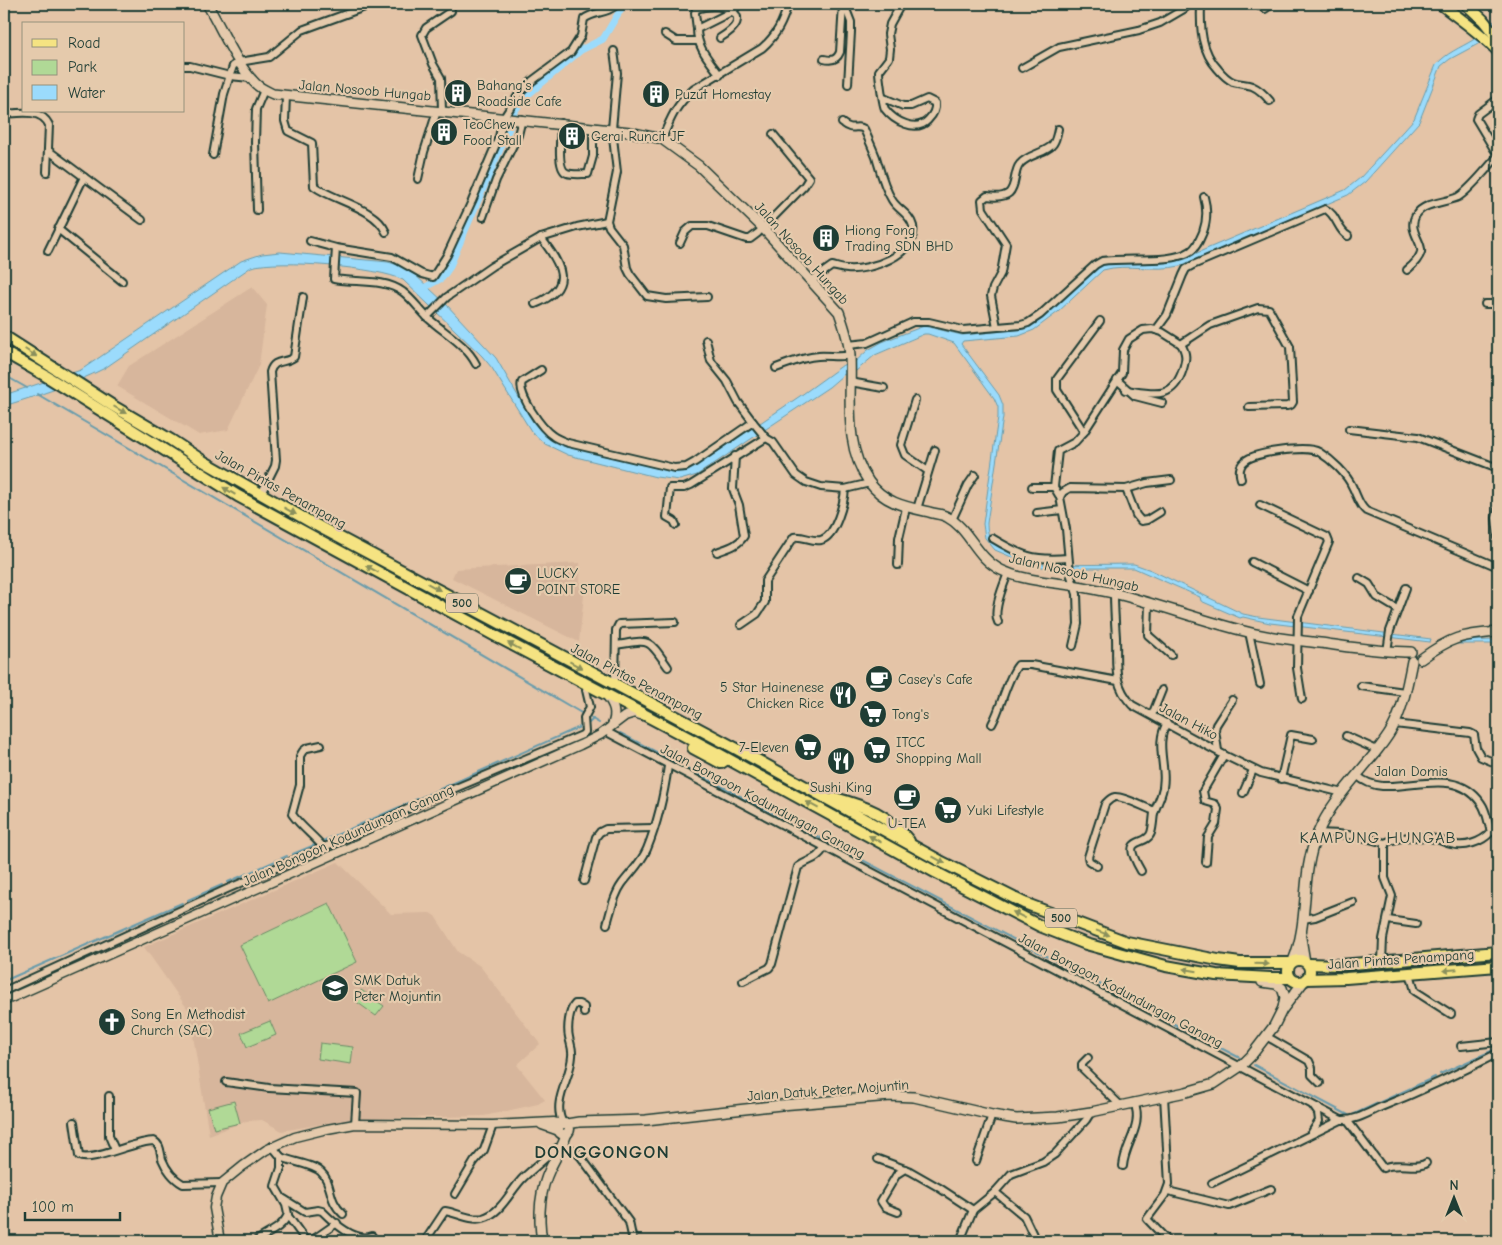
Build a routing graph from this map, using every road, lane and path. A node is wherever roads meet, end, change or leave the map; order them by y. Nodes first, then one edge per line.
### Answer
1 (207, 4) edge
2 (373, 4) edge
3 (447, 4) edge
4 (617, 4) edge
5 (739, 4) edge
6 (788, 4) edge
7 (844, 4) edge
8 (901, 4) edge
9 (1190, 4) edge
10 (1201, 4) edge
11 (1258, 4) edge
12 (1272, 4) edge
13 (1441, 4) edge
14 (1466, 4) edge
15 (733, 11) junction
16 (696, 29) junction
17 (665, 34) dead end
18 (720, 38) dead end
19 (1495, 40) edge
20 (697, 41) junction
21 (614, 51) dead end
22 (1498, 51) edge
23 (824, 59) dead end
24 (239, 62) junction
25 (185, 66) edge
26 (1022, 68) dead end
27 (720, 74) junction
28 (230, 76) junction
29 (250, 78) junction
30 (848, 84) dead end
31 (264, 90) junction
32 (286, 96) junction
33 (884, 98) junction
34 (1498, 99) edge
35 (1270, 101) dead end
36 (440, 111) junction
37 (4, 114) edge
38 (506, 119) junction
39 (521, 119) junction
40 (561, 123) junction
41 (842, 123) dead end
42 (593, 127) junction
43 (612, 129) junction
44 (1058, 129) dead end
45 (772, 134) dead end
46 (662, 139) junction
47 (1496, 147) edge
48 (49, 151) junction
49 (213, 154) dead end
50 (1498, 156) edge
51 (47, 172) dead end
52 (84, 177) junction
53 (418, 179) dead end
54 (1204, 197) dead end
55 (257, 210) dead end
56 (483, 217) dead end
57 (142, 220) dead end
58 (607, 221) junction
59 (763, 228) junction
60 (58, 229) junction
61 (386, 232) dead end
62 (1348, 236) dead end
63 (541, 238) junction
64 (310, 241) dead end
65 (680, 244) dead end
66 (48, 251) dead end
67 (336, 252) junction
68 (1407, 270) dead end
69 (122, 281) dead end
70 (811, 281) junction
71 (303, 297) dead end
72 (707, 297) dead end
73 (534, 304) dead end
74 (1485, 304) dead end
75 (1498, 304) edge
76 (430, 315) junction
77 (1100, 321) dead end
78 (997, 327) junction
79 (1156, 330) junction
80 (4, 336) edge
81 (706, 340) dead end
82 (1181, 344) junction
83 (848, 346) junction
84 (4, 352) edge
85 (850, 358) junction
86 (476, 364) dead end
87 (776, 368) dead end
88 (541, 370) dead end
89 (850, 378) junction
90 (1117, 380) junction
91 (884, 388) dead end
92 (1126, 390) junction
93 (915, 400) dead end
94 (1162, 403) dead end
95 (1249, 407) dead end
96 (754, 423) junction
97 (1349, 429) dead end
98 (1084, 432) junction
99 (765, 436) junction
100 (935, 450) dead end
101 (735, 456) junction
102 (1498, 468) edge
103 (928, 471) junction
104 (975, 474) dead end
105 (1241, 479) dead end
106 (1171, 480) dead end
107 (870, 483) junction
108 (1032, 487) dead end
109 (1054, 487) junction
110 (845, 489) junction
111 (1126, 489) junction
112 (261, 494) junction
113 (1060, 497) junction
114 (1260, 505) dead end
115 (906, 508) junction
116 (1498, 509) edge
117 (916, 510) junction
118 (1062, 510) junction
119 (1160, 512) dead end
120 (1037, 513) dead end
121 (952, 520) junction
122 (676, 525) dead end
123 (992, 538) dead end
124 (1498, 538) edge
125 (717, 552) dead end
126 (1068, 560) junction
127 (1252, 562) dead end
128 (898, 565) dead end
129 (1498, 567) edge
130 (1008, 573) junction
131 (1359, 578) dead end
132 (1074, 585) junction
133 (1406, 588) dead end
134 (1309, 591) junction
135 (1114, 594) junction
136 (1149, 603) junction
137 (1397, 609) junction
138 (675, 622) dead end
139 (998, 622) dead end
140 (741, 625) dead end
141 (1249, 632) junction
142 (1498, 632) edge
143 (1297, 637) junction
144 (616, 645) junction
145 (1073, 646) dead end
146 (1388, 652) junction
147 (1171, 655) dead end
148 (1415, 657) junction
149 (668, 667) dead end
150 (1118, 681) junction
151 (587, 684) junction
152 (1260, 684) dead end
153 (615, 685) junction
154 (1361, 686) dead end
155 (1162, 690) dead end
156 (1405, 692) junction
157 (605, 694) junction
158 (1232, 700) dead end
159 (1302, 700) dead end
160 (1152, 715) junction
161 (647, 716) junction
162 (1167, 723) junction
163 (992, 724) dead end
164 (1395, 724) junction
165 (612, 725) junction
166 (605, 731) junction
167 (1346, 736) dead end
168 (714, 737) junction
169 (1313, 739) dead end
170 (321, 744) dead end
171 (1377, 750) junction
172 (1221, 753) junction
173 (727, 759) junction
174 (1498, 764) edge
175 (668, 766) junction
176 (1254, 770) junction
177 (1358, 776) junction
178 (1281, 779) junction
179 (817, 793) junction
180 (1243, 793) dead end
181 (1343, 793) junction
182 (428, 800) junction
183 (864, 806) junction
184 (435, 810) junction
185 (850, 811) junction
186 (1155, 811) junction
187 (654, 828) junction
188 (855, 828) junction
189 (1495, 832) edge
190 (1317, 833) junction
191 (336, 842) junction
192 (1386, 843) junction
193 (913, 846) junction
194 (323, 847) junction
195 (824, 847) junction
196 (341, 851) junction
197 (1206, 862) dead end
198 (1097, 866) dead end
199 (1141, 870) dead end
200 (584, 881) dead end
201 (1353, 902) dead end
202 (1303, 919) junction
203 (1388, 920) junction
204 (607, 924) dead end
205 (1416, 924) dead end
206 (1301, 938) junction
207 (1498, 952) edge
208 (1382, 961) junction
209 (1292, 962) junction
210 (1306, 963) junction
211 (1498, 966) edge
212 (1410, 973) junction
213 (1226, 976) junction
214 (1290, 978) junction
215 (1305, 980) junction
216 (743, 981) dead end
217 (4, 991) edge
218 (4, 1001) edge
219 (1282, 1010) junction
220 (584, 1013) dead end
221 (1451, 1014) dead end
222 (1266, 1036) junction
223 (1498, 1042) edge
224 (1461, 1046) dead end
225 (1498, 1053) edge
226 (1088, 1058) dead end
227 (1241, 1066) junction
228 (226, 1082) dead end
229 (1320, 1083) dead end
230 (109, 1096) dead end
231 (1164, 1096) junction
232 (1134, 1102) junction
233 (1120, 1105) junction
234 (1312, 1105) junction
235 (1091, 1112) junction
236 (992, 1115) junction
237 (1344, 1120) junction
238 (74, 1122) dead end
239 (355, 1124) junction
240 (493, 1125) junction
241 (564, 1129) junction
242 (1310, 1134) junction
243 (272, 1146) junction
244 (559, 1149) junction
245 (116, 1150) junction
246 (281, 1156) junction
247 (878, 1159) dead end
248 (976, 1161) dead end
249 (1426, 1163) dead end
250 (1123, 1166) dead end
251 (905, 1169) junction
252 (222, 1183) junction
253 (1212, 1183) dead end
254 (1271, 1189) dead end
255 (1168, 1191) junction
256 (995, 1192) junction
257 (455, 1194) dead end
258 (282, 1198) junction
259 (973, 1210) junction
260 (898, 1212) dead end
261 (343, 1214) dead end
262 (288, 1216) junction
263 (337, 1223) junction
264 (372, 1236) dead end
265 (220, 1241) edge
266 (256, 1241) edge
267 (306, 1241) edge
268 (311, 1241) edge
269 (424, 1241) edge
270 (542, 1241) edge
271 (633, 1241) edge
272 (960, 1241) edge
273 (1036, 1241) edge
274 (1168, 1241) edge

1 - 24 main road, Jalan Nosoob Hungab
2 - 24 street
3 - 36 street
4 - 38 street
5 - 15 street
6 - 27 street
7 - 23 street
7 - 30 street
8 - 33 street
9 - 26 street
10 - 35 street
11 - 12 street
13 - 19 main road
14 - 19 main road
15 - 16 street
15 - 16 street
15 - 18 street
16 - 20 street
17 - 20 street
19 - 22 main road
20 - 27 street
21 - 43 street
24 - 28 street
24 - 29 main road, Jalan Nosoob Hungab
25 - 28 street
27 - 46 street
28 - 29 street
28 - 49 street
29 - 31 main road, Jalan Nosoob Hungab
31 - 32 main road, Jalan Nosoob Hungab
31 - 55 street
32 - 36 main road, Jalan Nosoob Hungab
32 - 61 street
33 - 33 street
34 - 47 street
36 - 38 main road, Jalan Nosoob Hungab
36 - 53 street
37 - 48 street
38 - 39 main road, Jalan Nosoob Hungab
38 - 67 street
39 - 40 main road, Jalan Nosoob Hungab
39 - 56 street
40 - 42 main road, Jalan Nosoob Hungab
40 - 42 street
41 - 70 street
42 - 43 main road, Jalan Nosoob Hungab
43 - 46 main road, Jalan Nosoob Hungab
43 - 58 street
44 - 78 street
45 - 59 street
46 - 59 main road, Jalan Nosoob Hungab
48 - 51 street
48 - 52 street
50 - 68 street
52 - 57 street
52 - 60 street
54 - 78 street
58 - 63 street
58 - 72 street
59 - 65 street
59 - 70 main road, Jalan Nosoob Hungab
60 - 66 street
60 - 69 street
62 - 79 street
63 - 73 street
63 - 76 street
64 - 67 street
67 - 76 street
70 - 83 main road, Jalan Nosoob Hungab
71 - 112 street
74 - 75 street
76 - 86 street
77 - 98 street
78 - 83 street
79 - 82 street
79 - 90 street
80 -> 112 main road, Jalan Pintas Penampang / 500
81 - 96 street
82 - 92 street
82 - 95 street
83 - 85 main road, Jalan Nosoob Hungab
151 -> 84 main road, Jalan Pintas Penampang / 500
85 - 87 street
85 - 89 main road, Jalan Nosoob Hungab
88 - 96 street
89 - 91 street
89 - 107 main road, Jalan Nosoob Hungab
90 - 92 street
90 - 98 street
92 - 94 street
93 - 103 street
96 - 99 street
97 - 102 street
98 - 109 street
99 - 101 street
99 - 110 street
100 - 103 street
101 - 122 street
101 - 125 street
103 - 117 street
104 - 121 street
105 - 129 street
106 - 111 street
107 - 110 street
107 - 115 main road, Jalan Nosoob Hungab
108 - 109 street
109 - 113 street
110 - 140 street
111 - 113 street
111 - 119 street
112 -> 153 main road, Jalan Pintas Penampang / 500
113 - 118 street
114 - 134 street
115 - 117 main road, Jalan Nosoob Hungab
115 - 128 street
116 - 124 street
117 - 121 main road, Jalan Nosoob Hungab
118 - 120 street
118 - 126 street
121 - 130 main road, Jalan Nosoob Hungab
123 - 126 street
126 - 132 street
127 - 134 street
130 - 132 main road, Jalan Nosoob Hungab
130 - 139 street
131 - 137 street
132 - 135 main road, Jalan Nosoob Hungab
132 - 145 street
133 - 137 street
134 - 143 street
135 - 136 main road, Jalan Nosoob Hungab
135 - 150 street, Jalan Hiko
136 - 141 main road, Jalan Nosoob Hungab
136 - 147 street
137 - 146 street
138 - 144 street
141 - 143 main road, Jalan Nosoob Hungab
141 - 152 street
142 - 148 main road
143 - 146 main road, Jalan Nosoob Hungab
143 - 159 street
144 - 149 street
144 - 153 street
146 - 148 main road, Jalan Nosoob Hungab
148 - 156 main road
150 - 160 street, Jalan Hiko
150 - 163 street
151 - 157 main road, Jalan Pintas Penampang / 500
151 - 182 street
153 - 168 main road, Jalan Pintas Penampang / 500
154 - 156 street
155 - 160 street
156 - 164 main road
157 - 161 main road, Jalan Pintas Penampang / 500
157 - 165 street
158 - 172 street
160 - 162 street, Jalan Hiko
161 - 165 street
161 - 173 main road, Jalan Pintas Penampang / 500
162 - 172 street, Jalan Hiko
162 - 186 street
164 - 171 main road
164 - 174 street
165 - 166 street
166 - 175 street, Jalan Bongoon Kodundungan Ganang
166 - 184 street, Jalan Bongoon Kodundungan Ganang
167 - 171 street
168 - 173 main road
168 - 179 main road, Jalan Pintas Penampang / 500
169 - 178 street
170 - 194 street
171 - 177 main road
172 - 176 street, Jalan Hiko
172 - 197 street
188 -> 173 main road, Jalan Pintas Penampang / 500
175 - 187 street
175 - 195 street, Jalan Bongoon Kodundungan Ganang
176 - 178 street, Jalan Hiko
176 - 180 street
177 - 181 main road
177 - 189 street, Jalan Domis
178 - 181 street, Jalan Hiko
179 - 183 main road
179 - 185 main road, Jalan Pintas Penampang / 500
181 - 190 main road
182 - 184 street
182 - 191 street
183 - 185 main road
183 - 193 main road, 500
184 - 196 street, Jalan Bongoon Kodundungan Ganang
185 - 188 main road
185 - 193 main road, Jalan Pintas Penampang / 500
186 - 198 street
186 - 199 street
187 - 200 street
187 - 204 street
213 -> 188 main road, Jalan Pintas Penampang / 500
189 - 192 street
190 - 192 street
190 - 202 main road
191 - 194 street
191 - 196 street
192 - 203 street
193 -> 209 main road, Jalan Pintas Penampang / 500
194 - 217 street
195 - 216 street
195 - 227 street, Jalan Bongoon Kodundungan Ganang
196 - 218 street, Jalan Bongoon Kodundungan Ganang
201 - 202 street
202 - 206 main road
203 - 205 street
203 - 208 street
206 - 209 main road
206 - 210 main road
207 - 208 main road, Jalan Pintas Penampang / 500
208 - 210 main road, Jalan Pintas Penampang / 500
209 - 210 main road, 500
209 - 214 main road
210 - 215 main road
211 -> 212 main road, Jalan Pintas Penampang / 500
212 - 215 main road, Jalan Pintas Penampang / 500
212 - 221 street
213 - 214 main road, Jalan Pintas Penampang / 500
213 - 219 main road
214 - 215 main road, 500
215 - 219 main road, Jalan Datuk Peter Mojuntin
219 - 222 main road, Jalan Datuk Peter Mojuntin
220 - 241 street
222 - 227 main road, Jalan Datuk Peter Mojuntin
222 - 229 street
223 - 224 street
225 - 237 street
226 - 233 street
227 - 231 main road, Jalan Datuk Peter Mojuntin
227 - 234 street, Jalan Bongoon Kodundungan Ganang
228 - 239 street
230 - 245 street
231 - 232 main road, Jalan Datuk Peter Mojuntin
231 - 255 street
232 - 233 main road, Jalan Datuk Peter Mojuntin
232 - 250 street
233 - 235 main road, Jalan Datuk Peter Mojuntin
234 - 237 street, Jalan Bongoon Kodundungan Ganang
234 - 242 street
235 - 236 main road, Jalan Datuk Peter Mojuntin
235 - 256 street
236 - 241 main road, Jalan Datuk Peter Mojuntin
236 - 248 street
237 - 242 street
237 - 249 street
238 - 245 street
239 - 240 street, Jalan Datuk Peter Mojuntin
239 - 243 street, Jalan Datuk Peter Mojuntin
240 - 241 street, Jalan Datuk Peter Mojuntin
240 - 257 street
241 - 244 main road
242 - 253 street
243 - 246 street
243 - 252 street, Jalan Datuk Peter Mojuntin
244 - 269 street
244 - 270 main road
244 - 271 street
245 - 252 street
246 - 258 street
246 - 261 street
247 - 251 street
251 - 259 street
251 - 260 street
252 - 265 street
254 - 255 street
255 - 274 street
256 - 259 street
256 - 273 street
258 - 262 street
258 - 263 street
259 - 272 street
262 - 266 street
262 - 267 street
263 - 264 street
263 - 268 street

